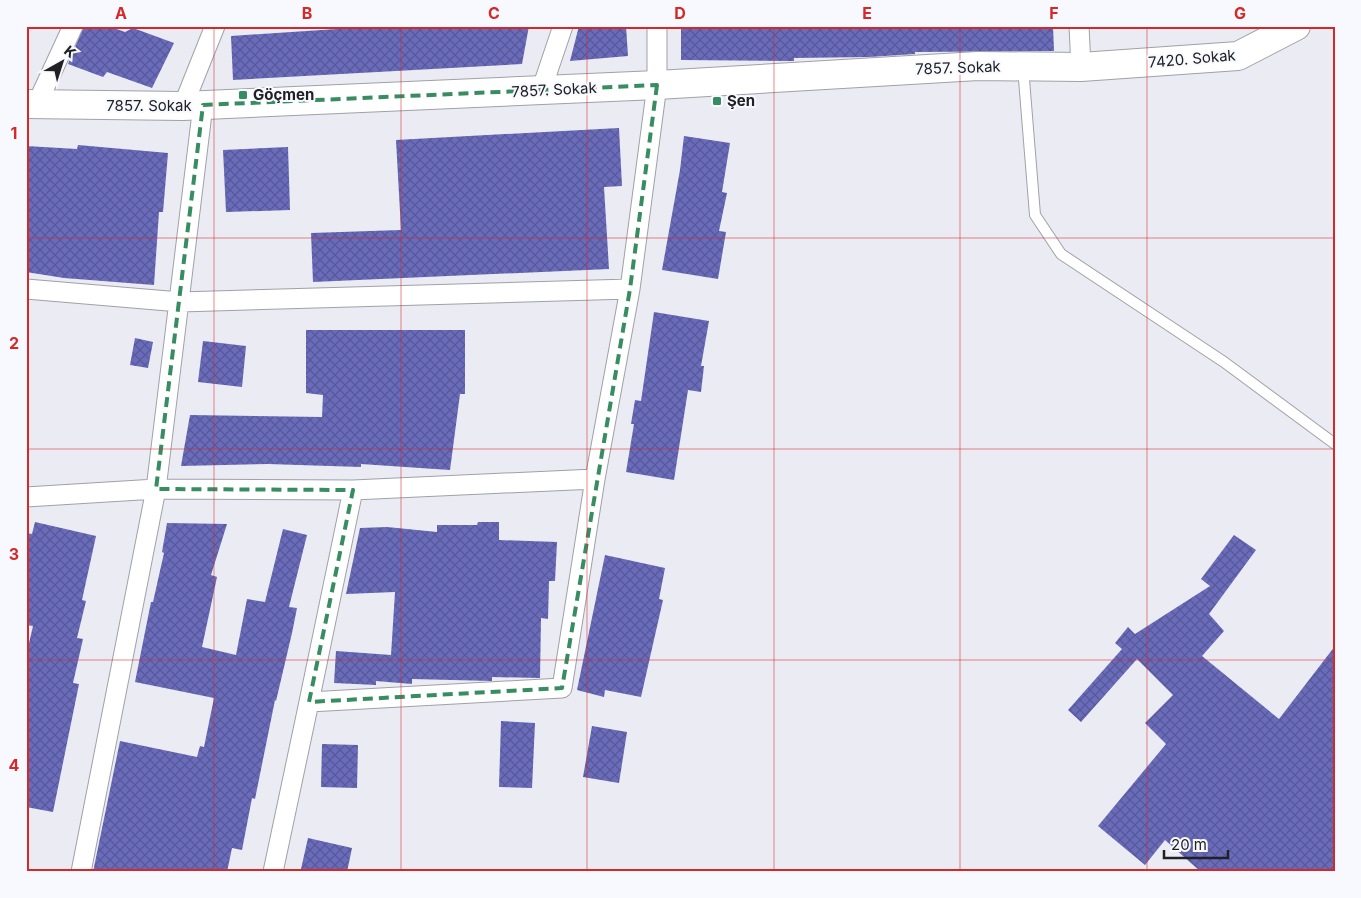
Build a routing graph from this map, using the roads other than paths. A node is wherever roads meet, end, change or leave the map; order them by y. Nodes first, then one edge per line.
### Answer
1 (73, 26) edge
2 (215, 26) edge
3 (563, 26) edge
4 (657, 26) edge
5 (1079, 26) edge
6 (1296, 26) edge
7 (1023, 66) junction
8 (1081, 67) junction
9 (657, 85) junction
10 (541, 91) junction
11 (31, 105) edge
12 (193, 106) junction
13 (630, 289) junction
14 (26, 290) edge
15 (180, 302) junction
16 (1335, 444) edge
17 (595, 479) junction
18 (156, 489) junction
19 (353, 490) junction
20 (26, 497) edge
21 (309, 702) junction
22 (81, 872) edge
23 (273, 872) edge

1 - 11 street
2 - 12 street
3 - 10 street
4 - 9 street
5 - 8 street
6 - 8 street, 7420. Sokak
7 - 8 street, 7857. Sokak
7 - 9 street, 7857. Sokak
7 - 16 lane
9 - 10 street, 7857. Sokak
9 - 13 street
10 - 12 street, 7857. Sokak
11 - 12 street, 7857. Sokak
12 - 15 street
13 - 15 street
13 - 17 street
14 - 15 street
15 - 18 street
17 - 19 street
17 - 21 street
18 - 19 street
18 - 20 street
18 - 22 street
19 - 21 street
21 - 23 street

